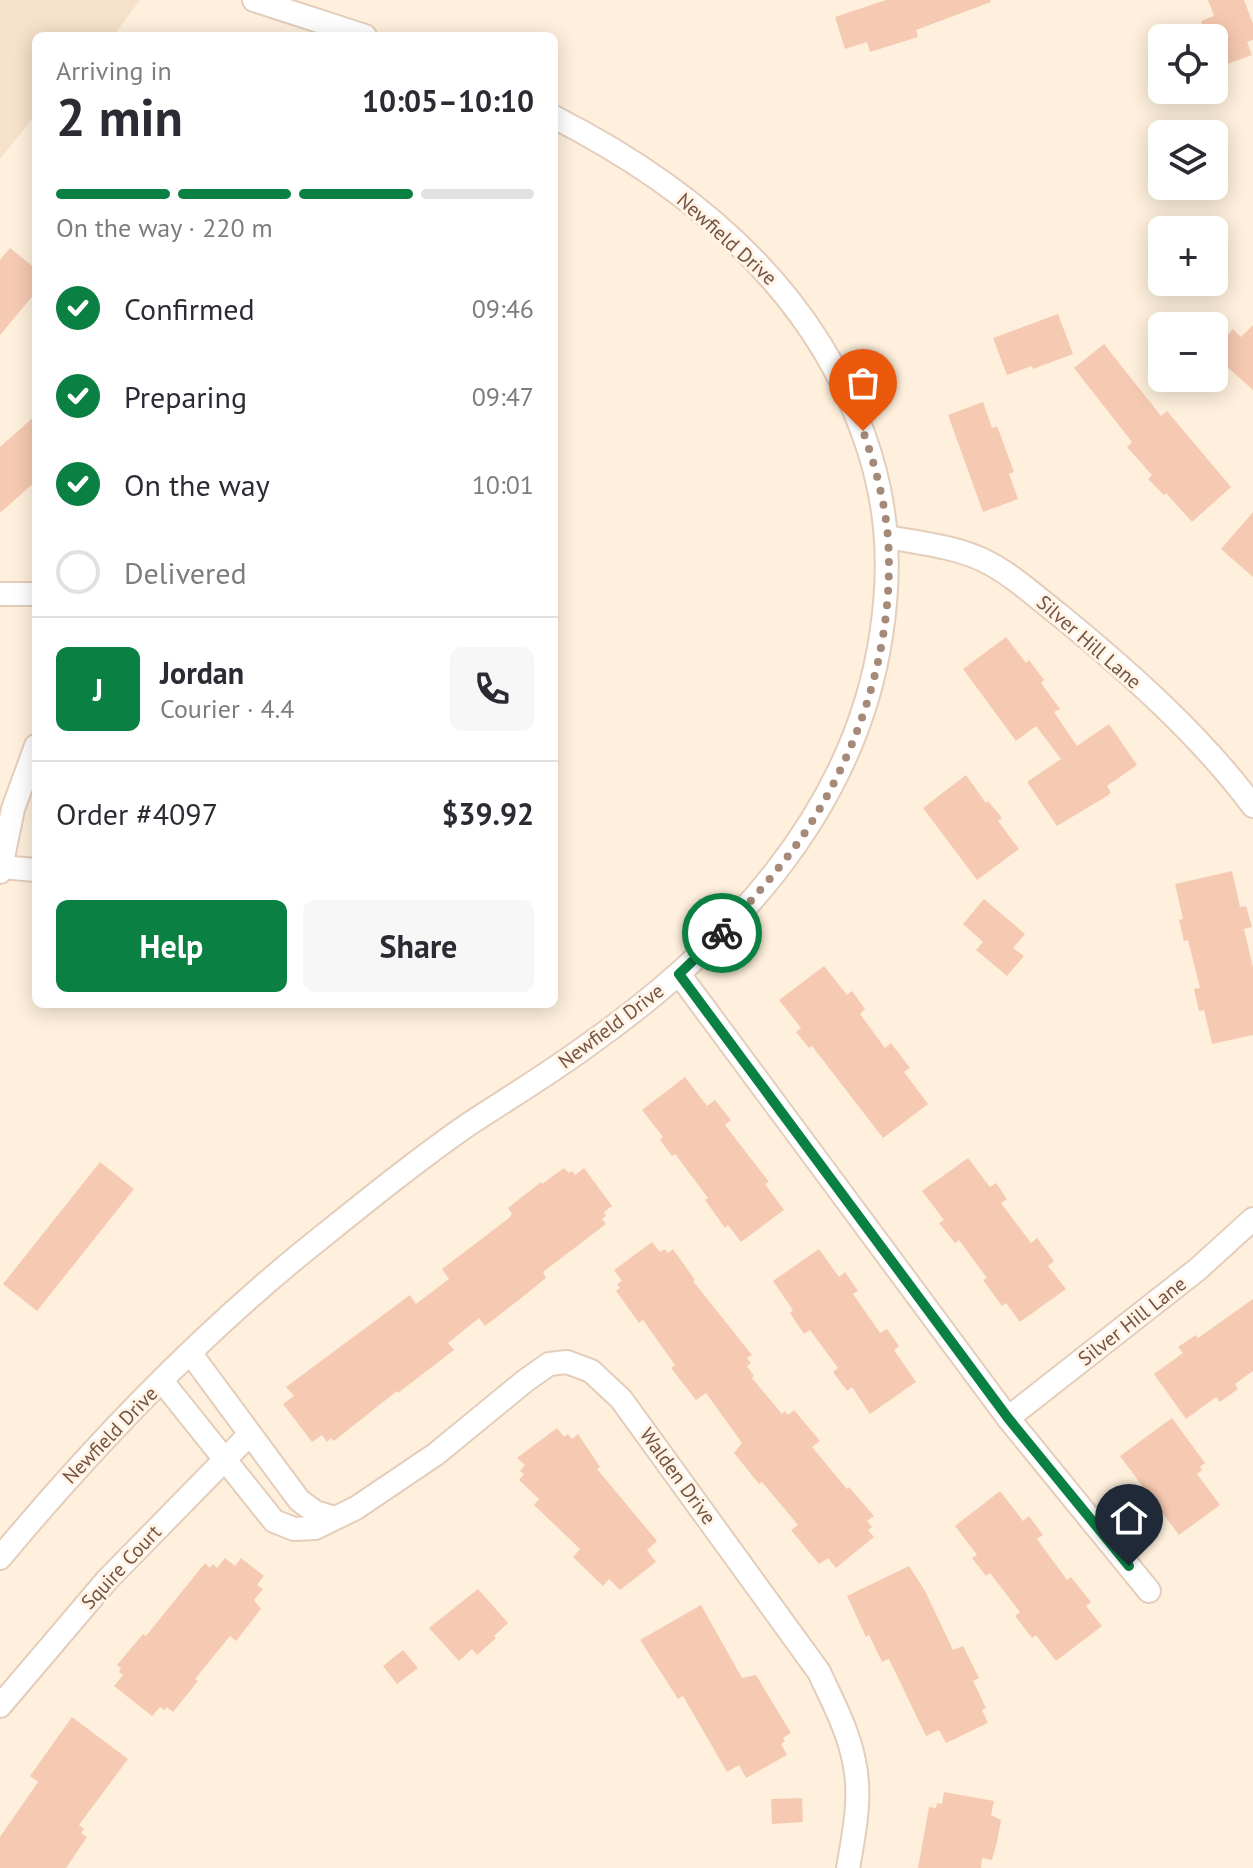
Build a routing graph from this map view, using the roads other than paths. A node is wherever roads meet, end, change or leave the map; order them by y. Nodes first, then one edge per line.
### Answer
1 (254, 0) edge
2 (353, 32) edge
3 (558, 119) edge
4 (888, 537) junction
5 (0, 594) edge
6 (32, 594) edge
7 (32, 757) edge
8 (1253, 806) edge
9 (0, 870) edge
10 (32, 870) edge
11 (679, 974) junction
12 (1253, 1219) edge
13 (191, 1354) junction
14 (162, 1381) junction
15 (1008, 1418) junction
16 (250, 1434) junction
17 (224, 1459) junction
18 (335, 1518) junction
19 (0, 1558) edge
20 (1149, 1591) dead end
21 (0, 1706) edge
22 (848, 1868) edge

1 - 2 street
3 - 4 street, Newfield Drive
4 - 8 street, Silver Hill Lane
4 - 11 street, Newfield Drive
5 - 6 street
7 - 9 street
9 - 10 street
11 - 13 street, Newfield Drive
11 - 15 street
12 - 15 street, Silver Hill Lane
13 - 14 street, Newfield Drive
13 - 16 street
14 - 17 street, Walden Drive
14 - 19 street, Newfield Drive
15 - 20 street
16 - 17 street, Squire Court
16 - 18 street
17 - 18 street, Walden Drive
17 - 21 street, Squire Court
18 - 22 street, Walden Drive

